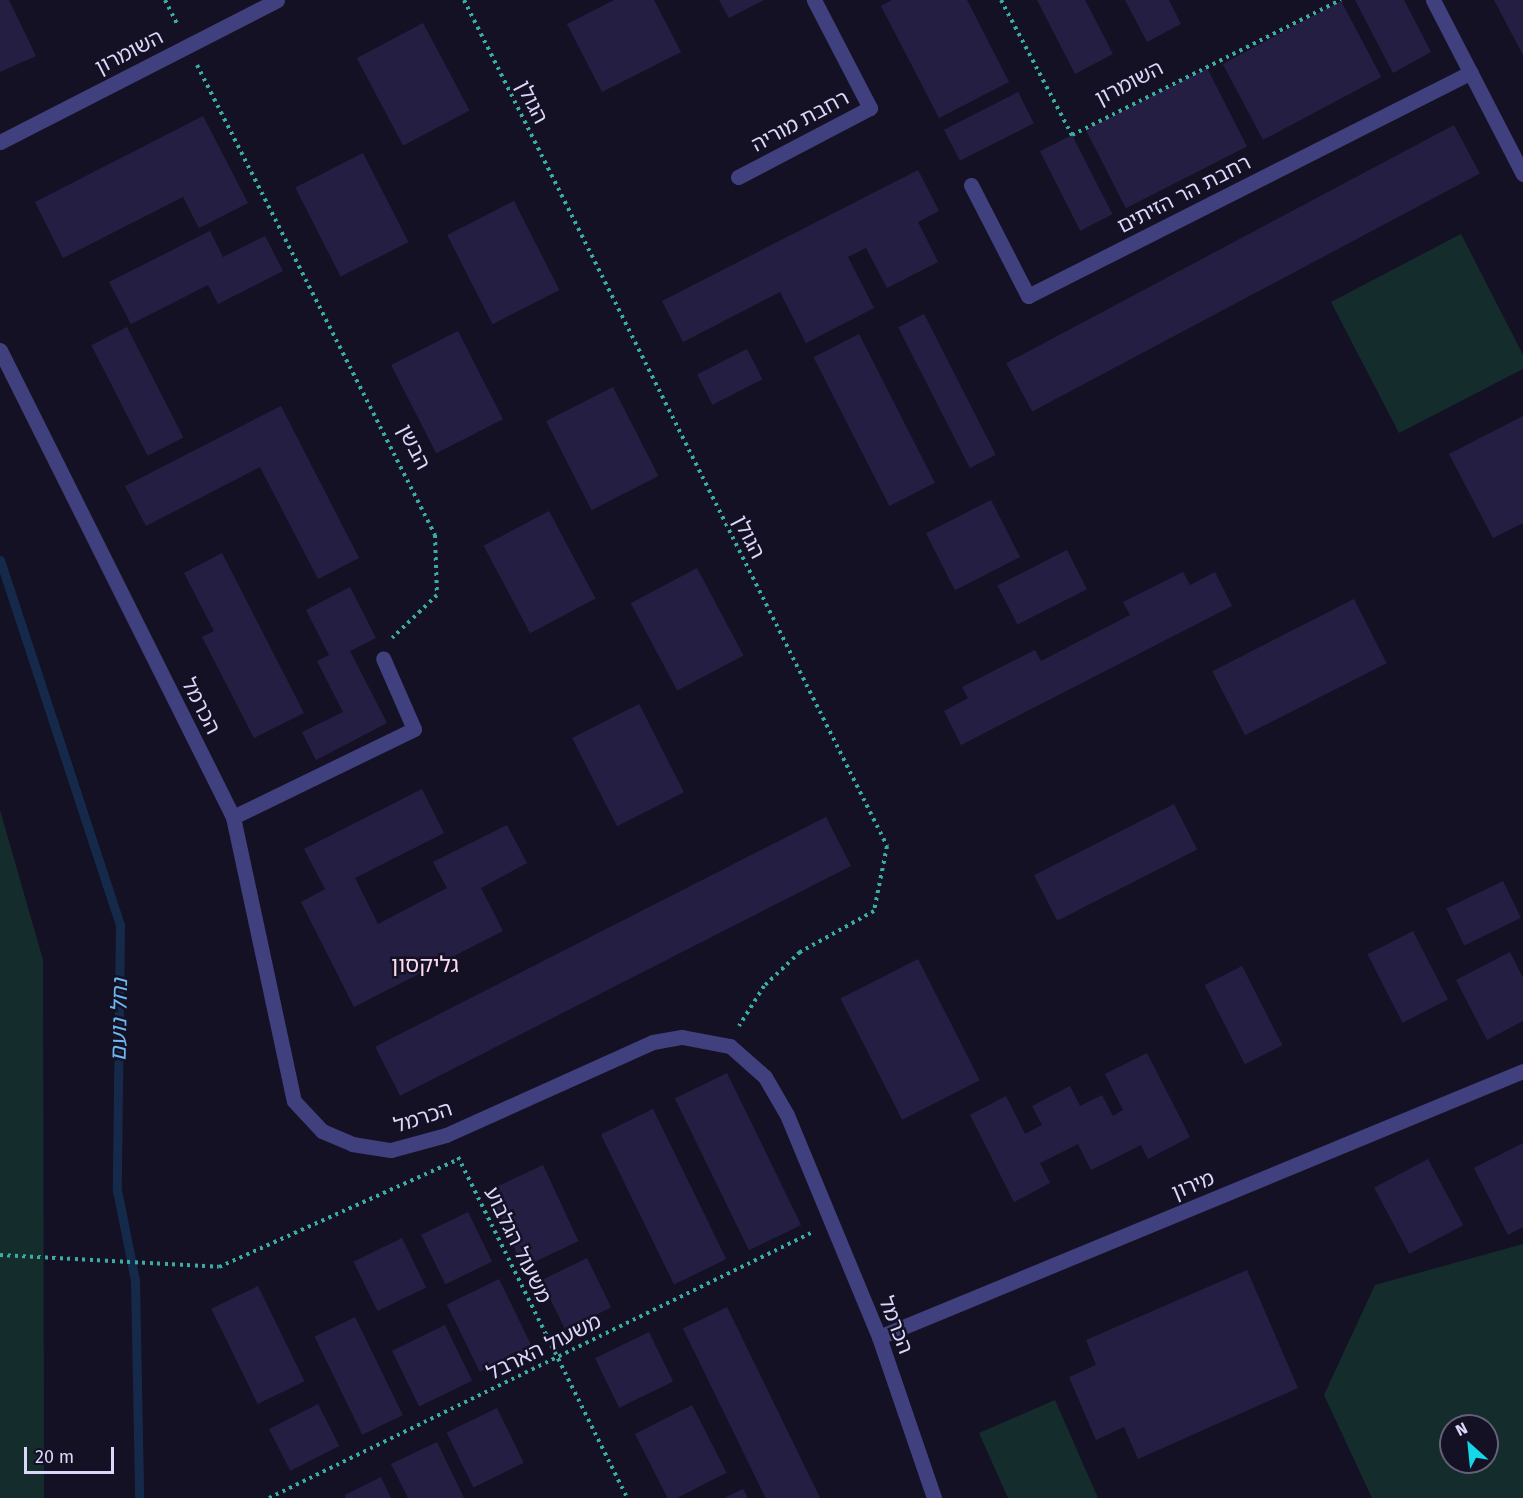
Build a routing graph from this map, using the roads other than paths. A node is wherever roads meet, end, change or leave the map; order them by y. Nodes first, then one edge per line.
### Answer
1 (278, 0) edge
2 (814, 0) edge
3 (1433, 0) edge
4 (1471, 72) junction
5 (0, 142) edge
6 (1523, 174) edge
7 (738, 177) dead end
8 (971, 185) dead end
9 (0, 350) edge
10 (383, 658) road end
11 (233, 817) junction
12 (1523, 1071) edge
13 (879, 1337) junction
14 (934, 1498) edge

1 - 5 street, השומרון
2 - 7 street, רחבת מוריה
3 - 4 street
4 - 6 street
4 - 8 street, רחבת הר הזיתים
9 - 11 street, הכרמל
10 - 11 street
11 - 13 street, הכרמל
12 - 13 street, מירון
13 - 14 street, הכרמל

